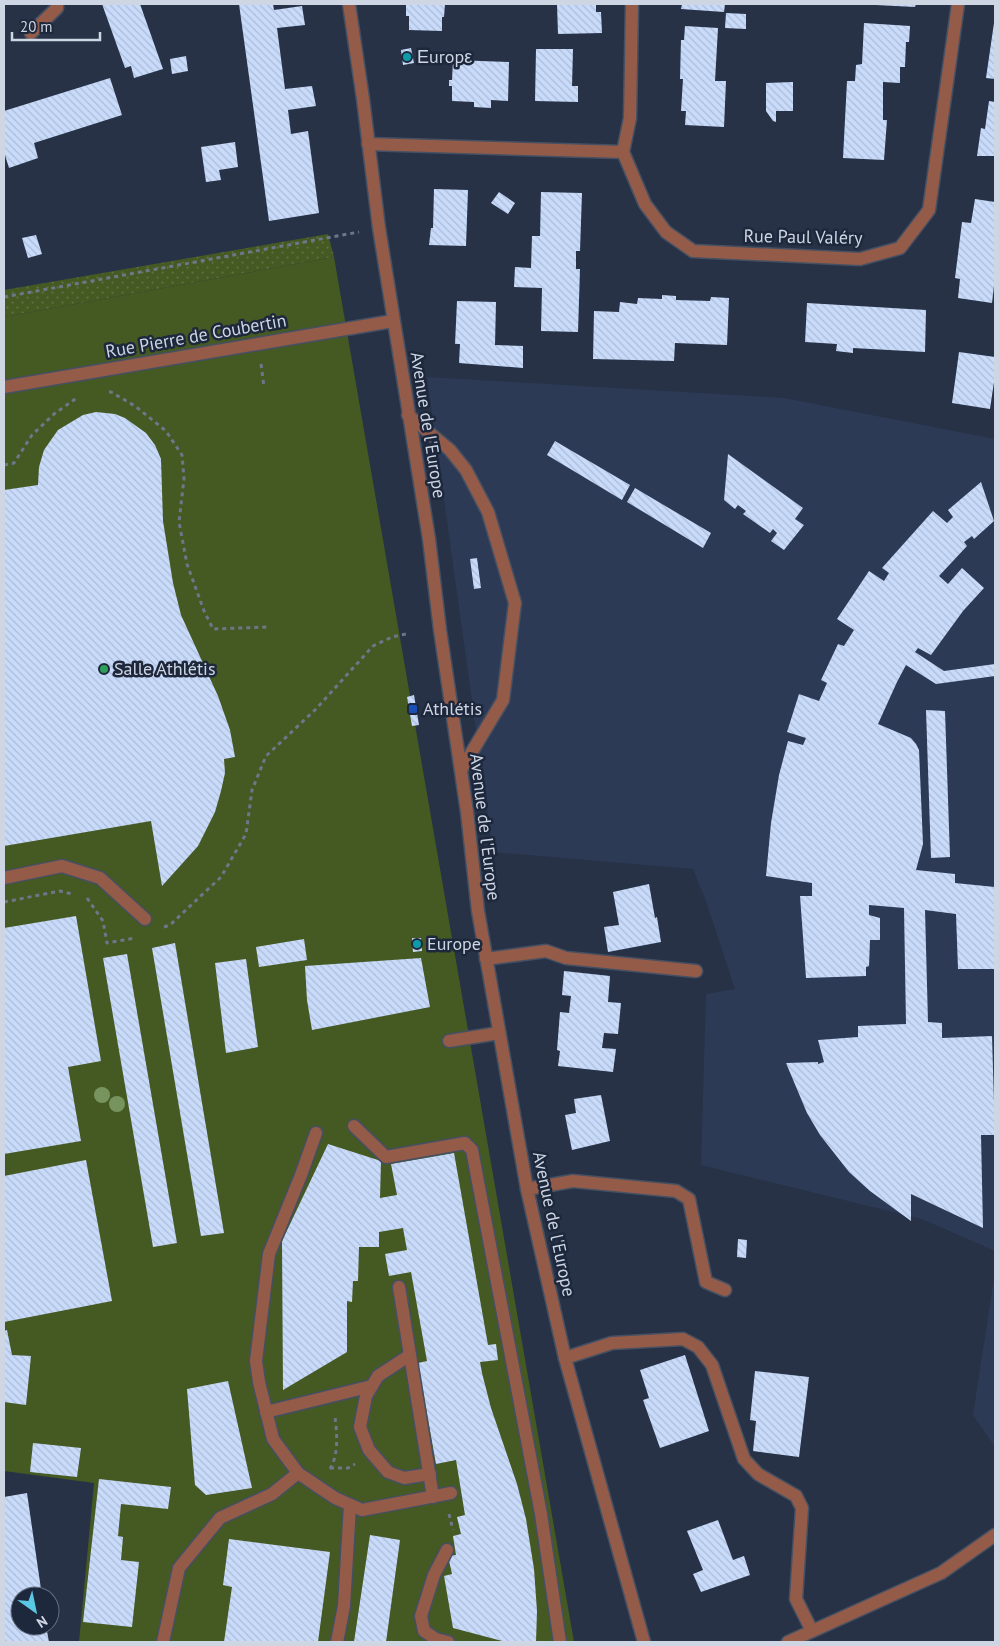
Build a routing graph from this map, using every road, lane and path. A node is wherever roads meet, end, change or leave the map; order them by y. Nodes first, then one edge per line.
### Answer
1 (57, 4) edge
2 (349, 4) edge
3 (632, 4) edge
4 (958, 4) edge
5 (31, 34) dead end
6 (368, 144) junction
7 (623, 152) junction
8 (379, 228) junction
9 (4, 297) edge
10 (393, 321) junction
11 (4, 387) edge
12 (102, 393) dead end
13 (82, 394) dead end
14 (408, 415) junction
15 (4, 465) edge
16 (268, 627) dead end
17 (406, 634) dead end
18 (461, 770) junction
19 (4, 878) edge
20 (77, 895) dead end
21 (86, 896) dead end
22 (4, 902) edge
23 (145, 919) dead end
24 (162, 928) dead end
25 (139, 936) dead end
26 (486, 958) junction
27 (696, 971) dead end
28 (499, 1033) junction
29 (449, 1041) dead end
30 (354, 1126) dead end
31 (316, 1133) dead end
32 (527, 1188) junction
33 (399, 1287) dead end
34 (725, 1290) dead end
35 (410, 1356) junction
36 (565, 1358) junction
37 (372, 1386) junction
38 (333, 1395) junction
39 (266, 1412) junction
40 (298, 1473) junction
41 (430, 1474) junction
42 (318, 1487) junction
43 (441, 1495) junction
44 (350, 1505) junction
45 (995, 1535) edge
46 (447, 1550) joint
47 (812, 1631) junction
48 (163, 1642) edge
49 (336, 1642) edge
50 (448, 1642) edge
51 (560, 1642) edge
52 (644, 1642) edge
53 (788, 1642) edge

1 - 5 street
2 - 6 street, Avenue de l'Europe
3 - 7 street
4 - 7 street, Rue Paul Valéry
6 - 7 street
6 - 8 street, Avenue de l'Europe
8 - 9 path
8 - 10 street, Avenue de l'Europe
10 - 11 street, Rue Pierre de Coubertin
10 - 14 street, Avenue de l'Europe
12 - 16 path
13 - 15 path
14 - 18 street, Avenue de l'Europe
14 - 18 street
17 - 24 path
18 - 26 street, Avenue de l'Europe
19 - 23 street
20 - 22 path
21 - 25 path
26 - 27 street
26 - 28 street, Avenue de l'Europe
28 - 29 street
28 - 32 street, Avenue de l'Europe
30 - 51 street
31 - 39 street
32 - 34 street
32 - 36 street, Avenue de l'Europe
33 - 35 street
35 - 37 street
35 - 41 street
36 - 47 street
36 - 52 street, Avenue de l'Europe
37 - 38 street
37 - 41 street
38 - 39 street
38 - 42 path
39 - 40 street
40 - 42 street
40 - 48 street
41 - 43 street
42 - 44 street
43 - 44 street
43 - 46 path
44 - 49 street
45 - 47 street
46 - 50 street
47 - 53 street

